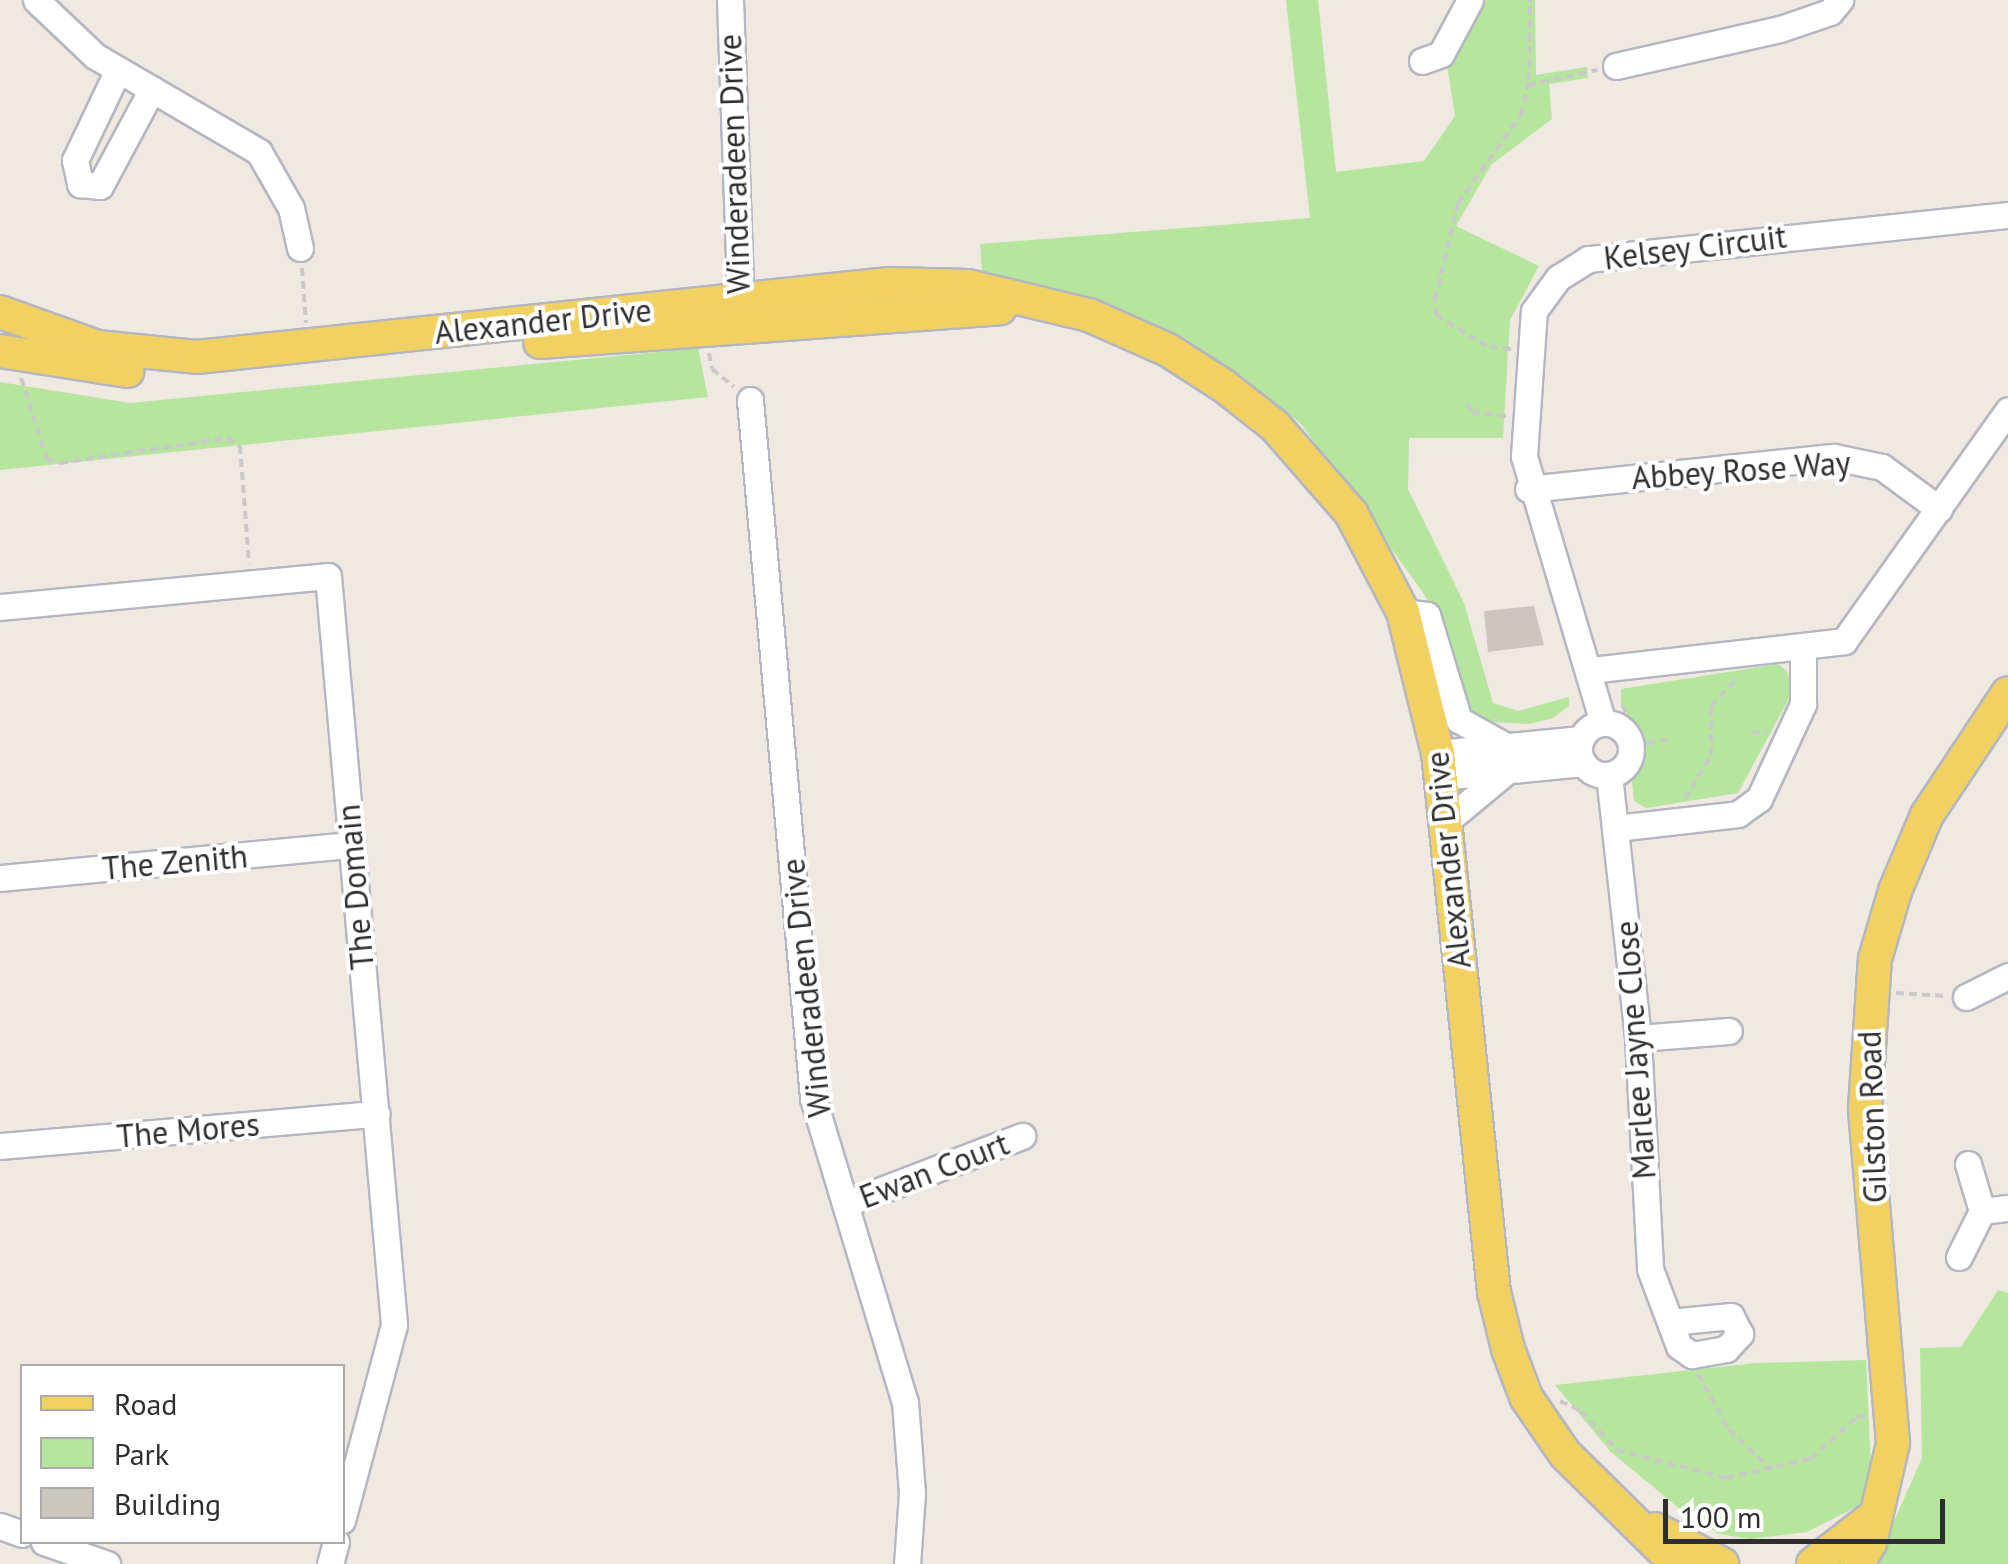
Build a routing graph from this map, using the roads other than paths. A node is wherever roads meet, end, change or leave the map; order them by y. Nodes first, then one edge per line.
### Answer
1 (36, 0) edge
2 (730, 0) edge
3 (1470, 0) edge
4 (1840, 0) edge
5 (1422, 60) dead end
6 (1616, 66) road end
7 (118, 70) junction
8 (152, 90) junction
9 (2008, 214) edge
10 (300, 248) road end
11 (0, 312) edge
12 (741, 314) junction
13 (6, 352) edge
14 (750, 400) road end
15 (2008, 410) edge
16 (1528, 489) junction
17 (1939, 510) junction
18 (0, 607) edge
19 (1404, 612) junction
20 (1803, 648) junction
21 (1603, 669) junction
22 (2008, 693) edge
23 (1603, 724) junction
24 (1582, 751) junction
25 (1507, 758) junction
26 (1439, 765) junction
27 (1618, 781) junction
28 (1444, 823) junction
29 (1616, 828) junction
30 (351, 845) junction
31 (0, 878) edge
32 (2008, 976) edge
33 (1966, 998) road end
34 (1729, 1031) dead end
35 (1638, 1038) junction
36 (377, 1114) junction
37 (1022, 1136) dead end
38 (0, 1146) edge
39 (1968, 1164) dead end
40 (846, 1204) junction
41 (1995, 1209) edge
42 (1959, 1257) dead end
43 (1670, 1322) junction
44 (345, 1510) edge
45 (1878, 1512) junction
46 (1624, 1513) junction
47 (50, 1544) edge
48 (107, 1564) edge
49 (907, 1564) edge
50 (1676, 1564) edge
51 (1722, 1564) edge
52 (1812, 1564) edge
53 (1857, 1564) edge

1 - 7 street
2 - 12 street, Winderadeen Drive
3 - 5 street
4 - 6 street
7 - 8 street
7 - 8 street
8 - 10 street
9 - 16 street, Kelsey Circuit
11 - 12 main road, Alexander Drive
12 - 13 main road, Alexander Drive
12 - 19 main road, Alexander Drive
14 - 40 street, Winderadeen Drive
15 - 17 street
16 - 17 street, Abbey Rose Way
16 - 21 street, Kelsey Circuit
17 - 20 street
18 - 30 street, The Domain
19 - 25 street
19 - 26 main road, Alexander Drive
20 - 21 street
20 - 29 street
21 - 23 street, Kelsey Circuit
22 - 45 main road, Gilston Road
23 - 24 street
23 - 27 street
24 - 25 street
24 - 27 street
25 - 26 street
25 - 28 street
26 - 28 main road, Alexander Drive
27 - 29 street, Marlee Jayne Close
28 - 46 main road, Alexander Drive
29 - 35 street, Marlee Jayne Close
30 - 31 street, The Zenith
30 - 36 street, The Domain
32 - 33 street
34 - 35 street
35 - 43 street, Marlee Jayne Close
36 - 38 street, The Mores
36 - 44 street, The Domain
37 - 40 street, Ewan Court
39 - 41 street
40 - 49 street, Winderadeen Drive
41 - 42 street
43 - 43 street, Marlee Jayne Close
45 - 52 main road
45 - 53 main road, Gilston Road
46 - 50 main road, Alexander Drive
46 - 51 main road, Alexander Drive
47 - 48 street

